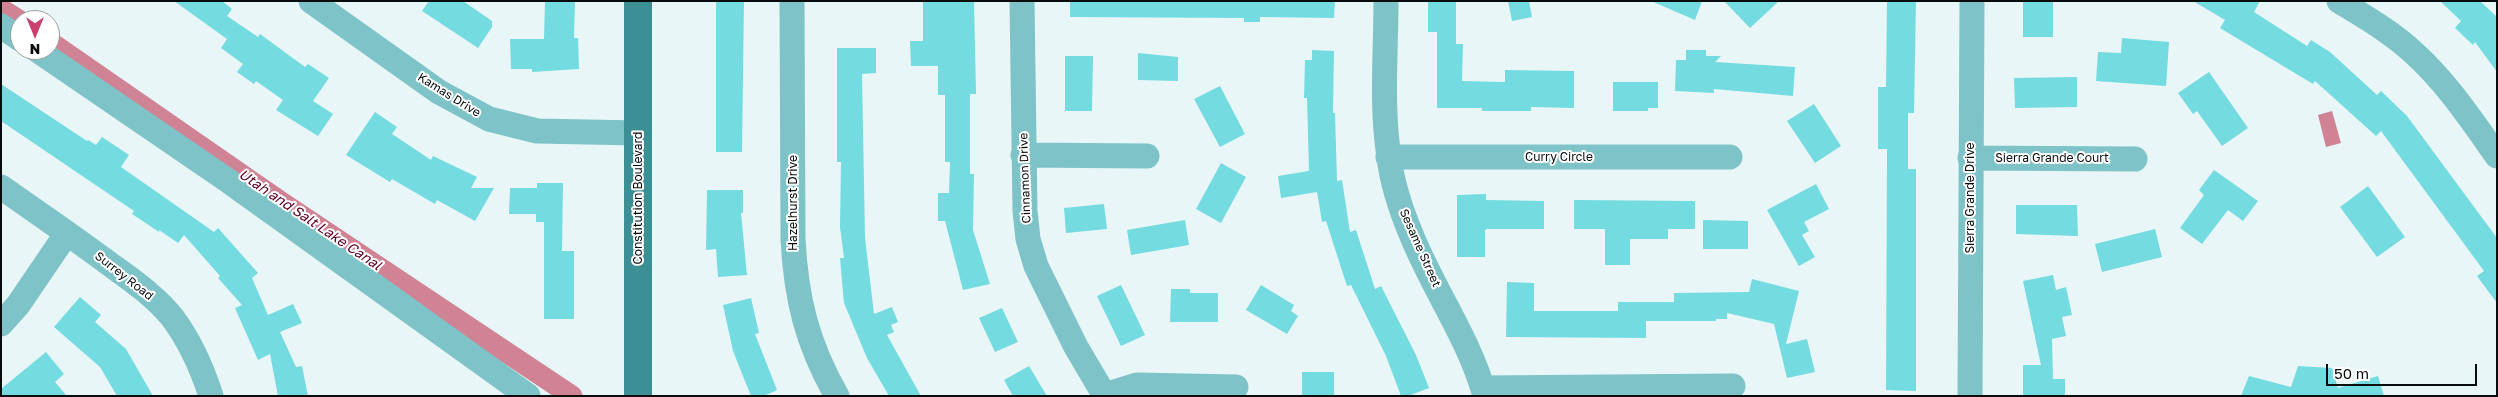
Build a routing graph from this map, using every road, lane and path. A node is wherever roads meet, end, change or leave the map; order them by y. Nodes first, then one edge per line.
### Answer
1 (311, 1) edge
2 (638, 1) edge
3 (792, 1) edge
4 (1022, 1) edge
5 (1386, 1) edge
6 (1972, 1) edge
7 (2340, 1) edge
8 (52, 60) edge
9 (638, 133) junction
10 (1023, 154) junction
11 (1147, 156) dead end
12 (1730, 156) dead end
13 (2497, 156) edge
14 (1388, 157) junction
15 (1970, 158) junction
16 (2135, 159) dead end
17 (1, 187) edge
18 (68, 233) junction
19 (1, 324) edge
20 (1733, 386) dead end
21 (1236, 387) dead end
22 (1484, 392) edge
23 (1105, 395) edge
24 (211, 396) edge
25 (528, 396) edge
26 (638, 396) edge
27 (837, 396) edge
28 (1970, 396) edge

1 - 9 street, Kamas Drive
2 - 9 main road, Constitution Boulevard
3 - 27 street, Hazelhurst Drive
4 - 10 street, Cinnamon Drive
5 - 14 street, Sesame Street
6 - 15 street, Sierra Grande Drive
7 - 13 street
8 - 25 street
9 - 26 main road, Constitution Boulevard
10 - 11 street
10 - 23 street, Cinnamon Drive
12 - 14 street, Curry Circle
14 - 22 street, Sesame Street
15 - 16 street, Sierra Grande Court
15 - 28 street, Sierra Grande Drive
17 - 18 street, Surrey Road
18 - 19 street
18 - 24 street, Surrey Road
20 - 22 street
21 - 23 street

